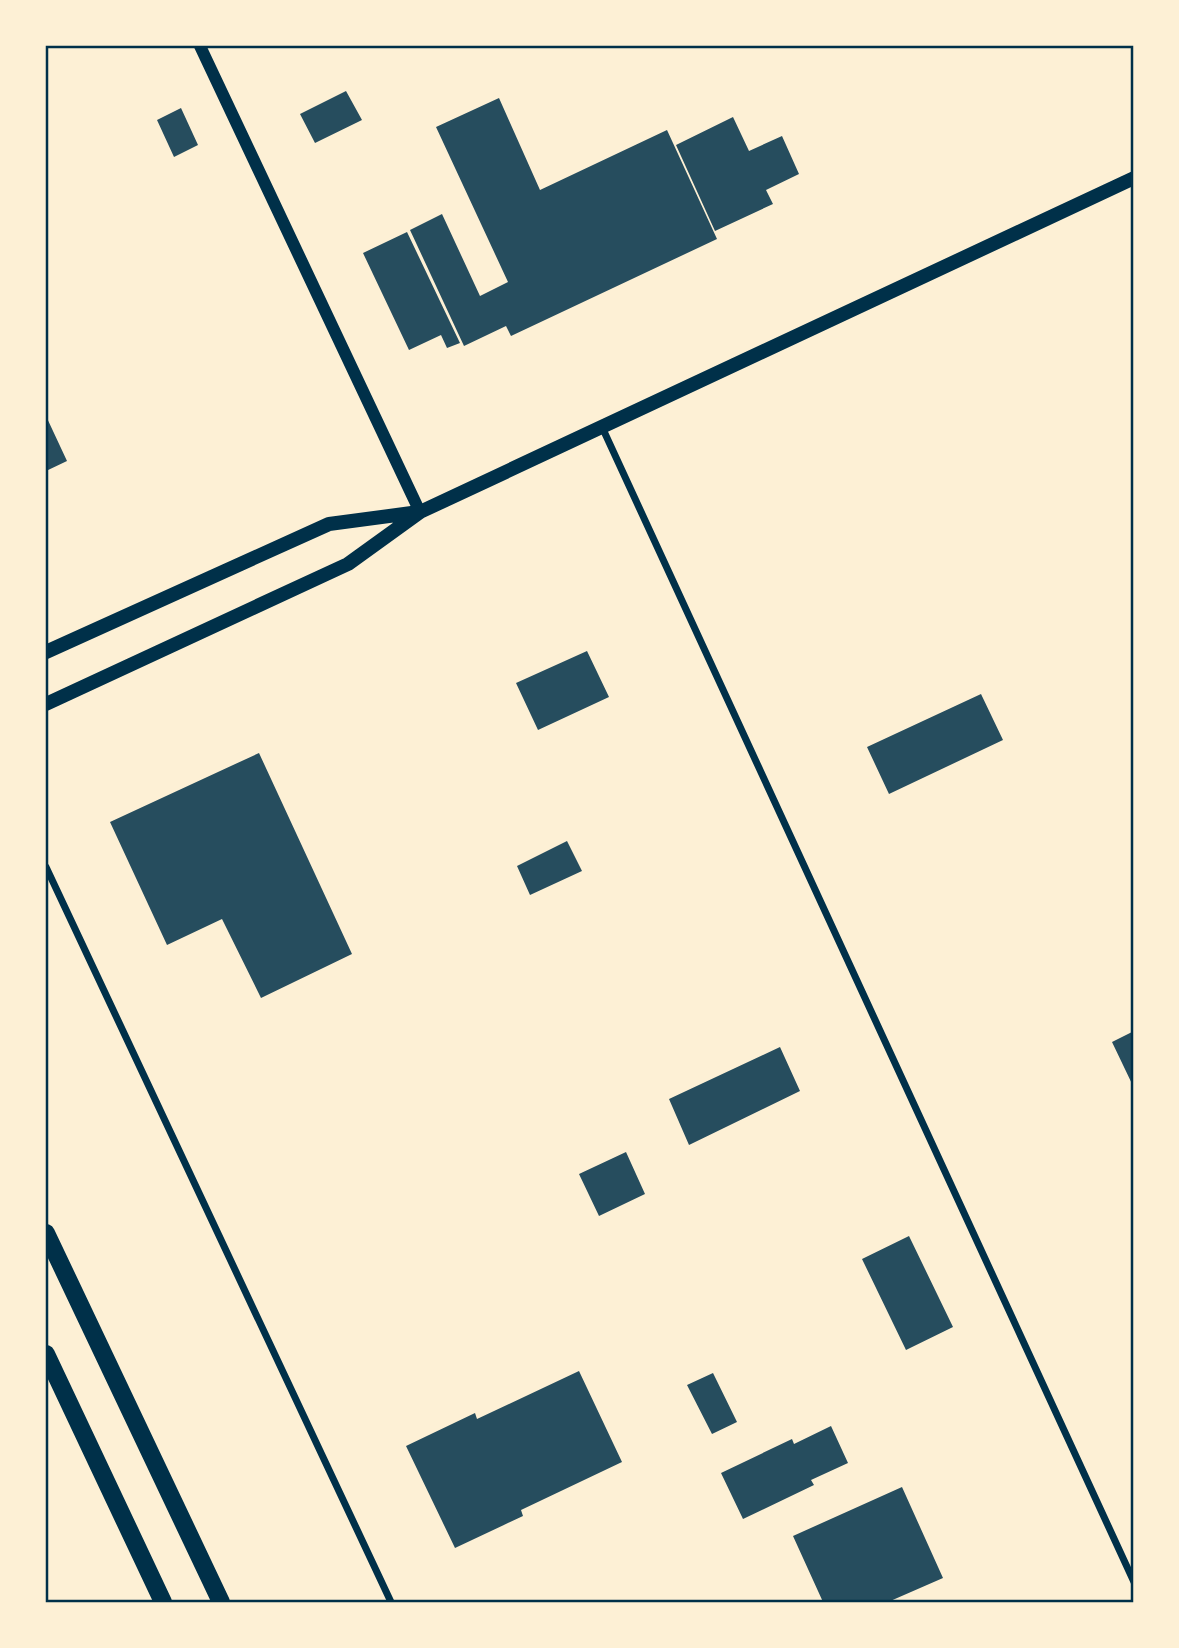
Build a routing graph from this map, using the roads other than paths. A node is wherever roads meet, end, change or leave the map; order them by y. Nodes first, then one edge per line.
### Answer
1 (201, 46) edge
2 (1133, 178) edge
3 (602, 427) junction
4 (420, 512) junction
5 (46, 652) edge
6 (46, 704) edge
7 (46, 867) edge
8 (46, 1233) edge
9 (46, 1354) edge
10 (1133, 1583) edge
11 (163, 1602) edge
12 (221, 1602) edge
13 (391, 1602) edge

1 - 4 street
2 - 3 main road
3 - 4 main road
3 - 10 street
4 - 5 main road
4 - 6 main road
7 - 13 street
8 - 12 main road
9 - 11 main road

